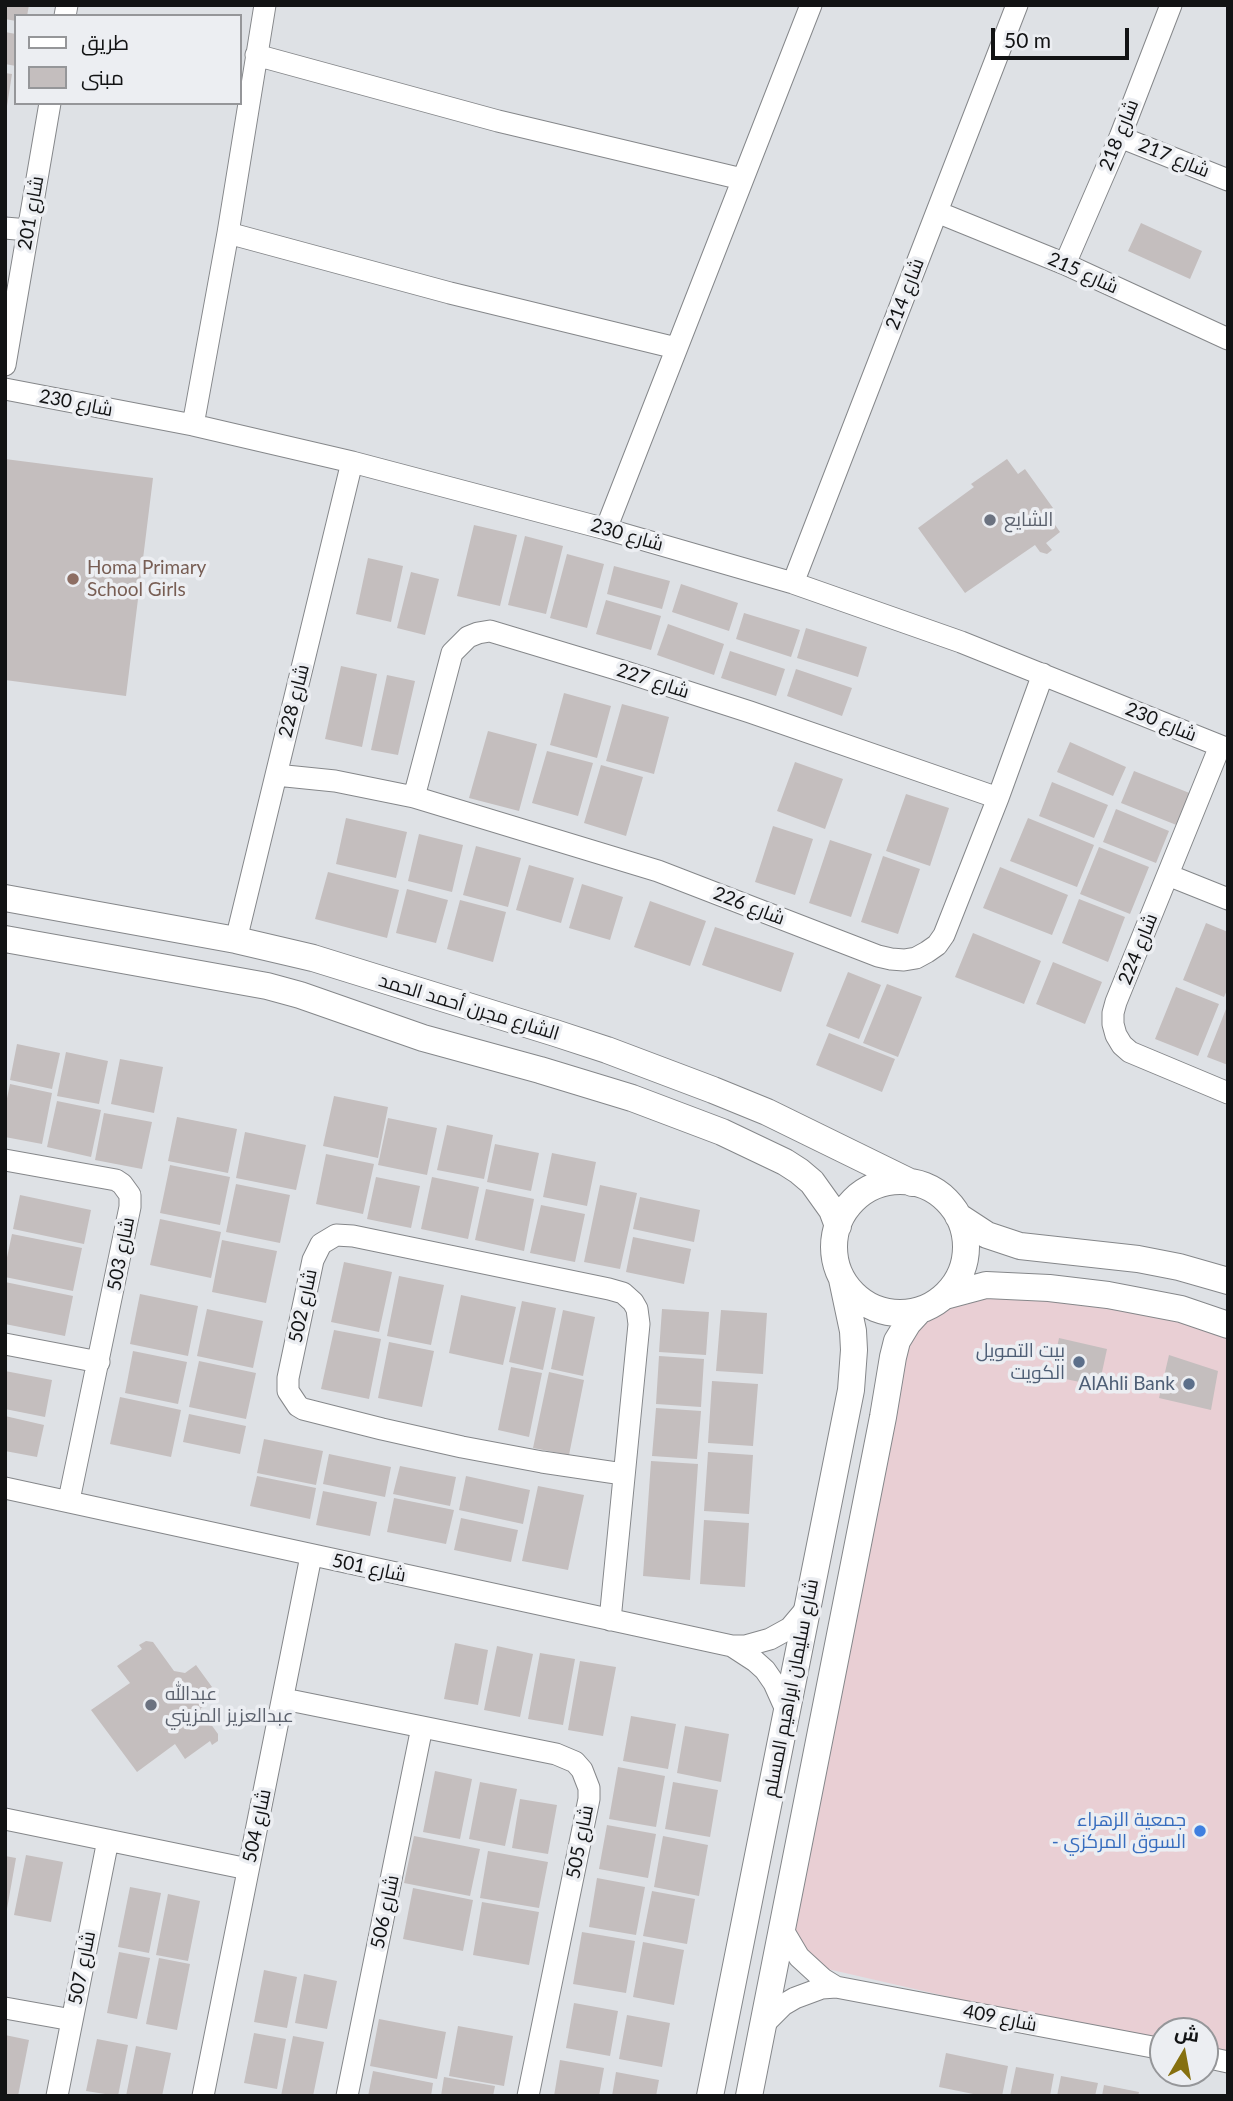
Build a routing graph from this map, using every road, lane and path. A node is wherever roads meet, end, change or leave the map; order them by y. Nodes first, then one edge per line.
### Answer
1 (265, 5) edge
2 (1017, 5) edge
3 (1171, 5) edge
4 (804, 7) edge
5 (257, 55) junction
6 (50, 105) edge
7 (1120, 137) junction
8 (742, 179) junction
9 (1228, 180) edge
10 (936, 212) junction
11 (5, 228) edge
12 (29, 230) junction
13 (228, 233) junction
14 (1065, 264) junction
15 (1228, 339) edge
16 (676, 348) junction
17 (5, 365) edge
18 (5, 389) edge
19 (193, 425) junction
20 (352, 462) junction
21 (606, 529) junction
22 (793, 583) junction
23 (1043, 674) junction
24 (1224, 748) edge
25 (276, 775) junction
26 (414, 797) junction
27 (998, 798) junction
28 (1168, 875) junction
29 (5, 898) edge
30 (1228, 899) edge
31 (56, 908) junction
32 (5, 939) edge
33 (236, 940) junction
34 (49, 947) junction
35 (313, 958) junction
36 (300, 995) junction
37 (1228, 1093) edge
38 (5, 1160) edge
39 (912, 1183) junction
40 (958, 1216) junction
41 (838, 1226) junction
42 (842, 1279) junction
43 (1228, 1281) edge
44 (944, 1296) junction
45 (919, 1311) junction
46 (1228, 1325) edge
47 (5, 1344) edge
48 (99, 1362) junction
49 (623, 1475) junction
50 (5, 1488) edge
51 (69, 1500) junction
52 (311, 1556) junction
53 (806, 1609) junction
54 (610, 1620) junction
55 (732, 1646) junction
56 (284, 1699) junction
57 (787, 1712) junction
58 (422, 1727) junction
59 (5, 1819) edge
60 (108, 1840) junction
61 (248, 1869) junction
62 (783, 1930) junction
63 (836, 1987) junction
64 (5, 2008) edge
65 (72, 2020) junction
66 (764, 2024) junction
67 (1149, 2046) edge
68 (57, 2096) edge
69 (203, 2096) edge
70 (347, 2096) edge
71 (528, 2096) edge
72 (710, 2096) edge
73 (749, 2096) edge

1 - 5 street
2 - 10 street, شارع 214
3 - 7 street, شارع 218
4 - 8 street
5 - 8 street
5 - 13 street
6 - 12 street, شارع 201
7 - 9 street, شارع 217
7 - 14 street, شارع 218
8 - 16 street
10 - 14 street, شارع 215
10 - 22 street, شارع 214
11 - 12 street
12 - 17 street, شارع 201
13 - 16 street
13 - 19 street
14 - 15 street, شارع 215
16 - 21 street
18 - 19 street, شارع 230
19 - 20 street, شارع 230
20 - 21 street, شارع 230
20 - 25 street, شارع 228
21 - 22 street, شارع 230
22 - 23 street, شارع 230
23 - 24 street, شارع 230
23 - 27 street, شارع 226
24 - 28 street, شارع 224
25 - 26 street, شارع 226
25 - 33 street, شارع 228
26 - 27 street, شارع 226
26 - 27 street, شارع 227
28 - 30 street
28 - 37 street, شارع 224
29 - 31 street, الشارع مجرن أحمد الحمد
31 - 33 street, الشارع مجرن أحمد الحمد
31 - 34 street
32 - 34 street, الشارع مجرن أحمد الحمد
33 - 35 street, الشارع مجرن أحمد الحمد
34 - 36 street, الشارع مجرن أحمد الحمد
35 - 36 street
35 - 39 street, الشارع مجرن أحمد الحمد
36 - 41 street, الشارع مجرن أحمد الحمد
38 - 48 street, شارع 503
39 - 40 street
39 - 41 street
40 - 43 street
40 - 44 street
41 - 42 street
42 - 45 street
42 - 53 street, شارع سليمان ابراهيم المسلم
44 - 45 street
44 - 46 street
45 - 62 street, شارع سليمان ابراهيم المسلم
47 - 48 street
48 - 51 street, شارع 503
49 - 49 street, شارع 502
49 - 54 street, شارع 502
50 - 51 street, شارع 501
51 - 52 street, شارع 501
52 - 54 street, شارع 501
52 - 56 street, شارع 504
53 - 55 street, شارع 501
53 - 57 street, شارع سليمان ابراهيم المسلم
54 - 55 street, شارع 501
55 - 57 street, شارع 501
56 - 58 street, شارع 505
56 - 61 street, شارع 504
57 - 72 street, شارع سليمان ابراهيم المسلم
58 - 70 street, شارع 506
58 - 71 street, شارع 505
59 - 60 street
60 - 61 street
60 - 65 street, شارع 507
61 - 69 street, شارع 504
62 - 63 street, شارع 409
62 - 66 street, شارع سليمان ابراهيم المسلم
63 - 66 street, شارع 409
63 - 67 street, شارع 409
64 - 65 street
65 - 68 street, شارع 507
66 - 73 street, شارع سليمان ابراهيم المسلم

